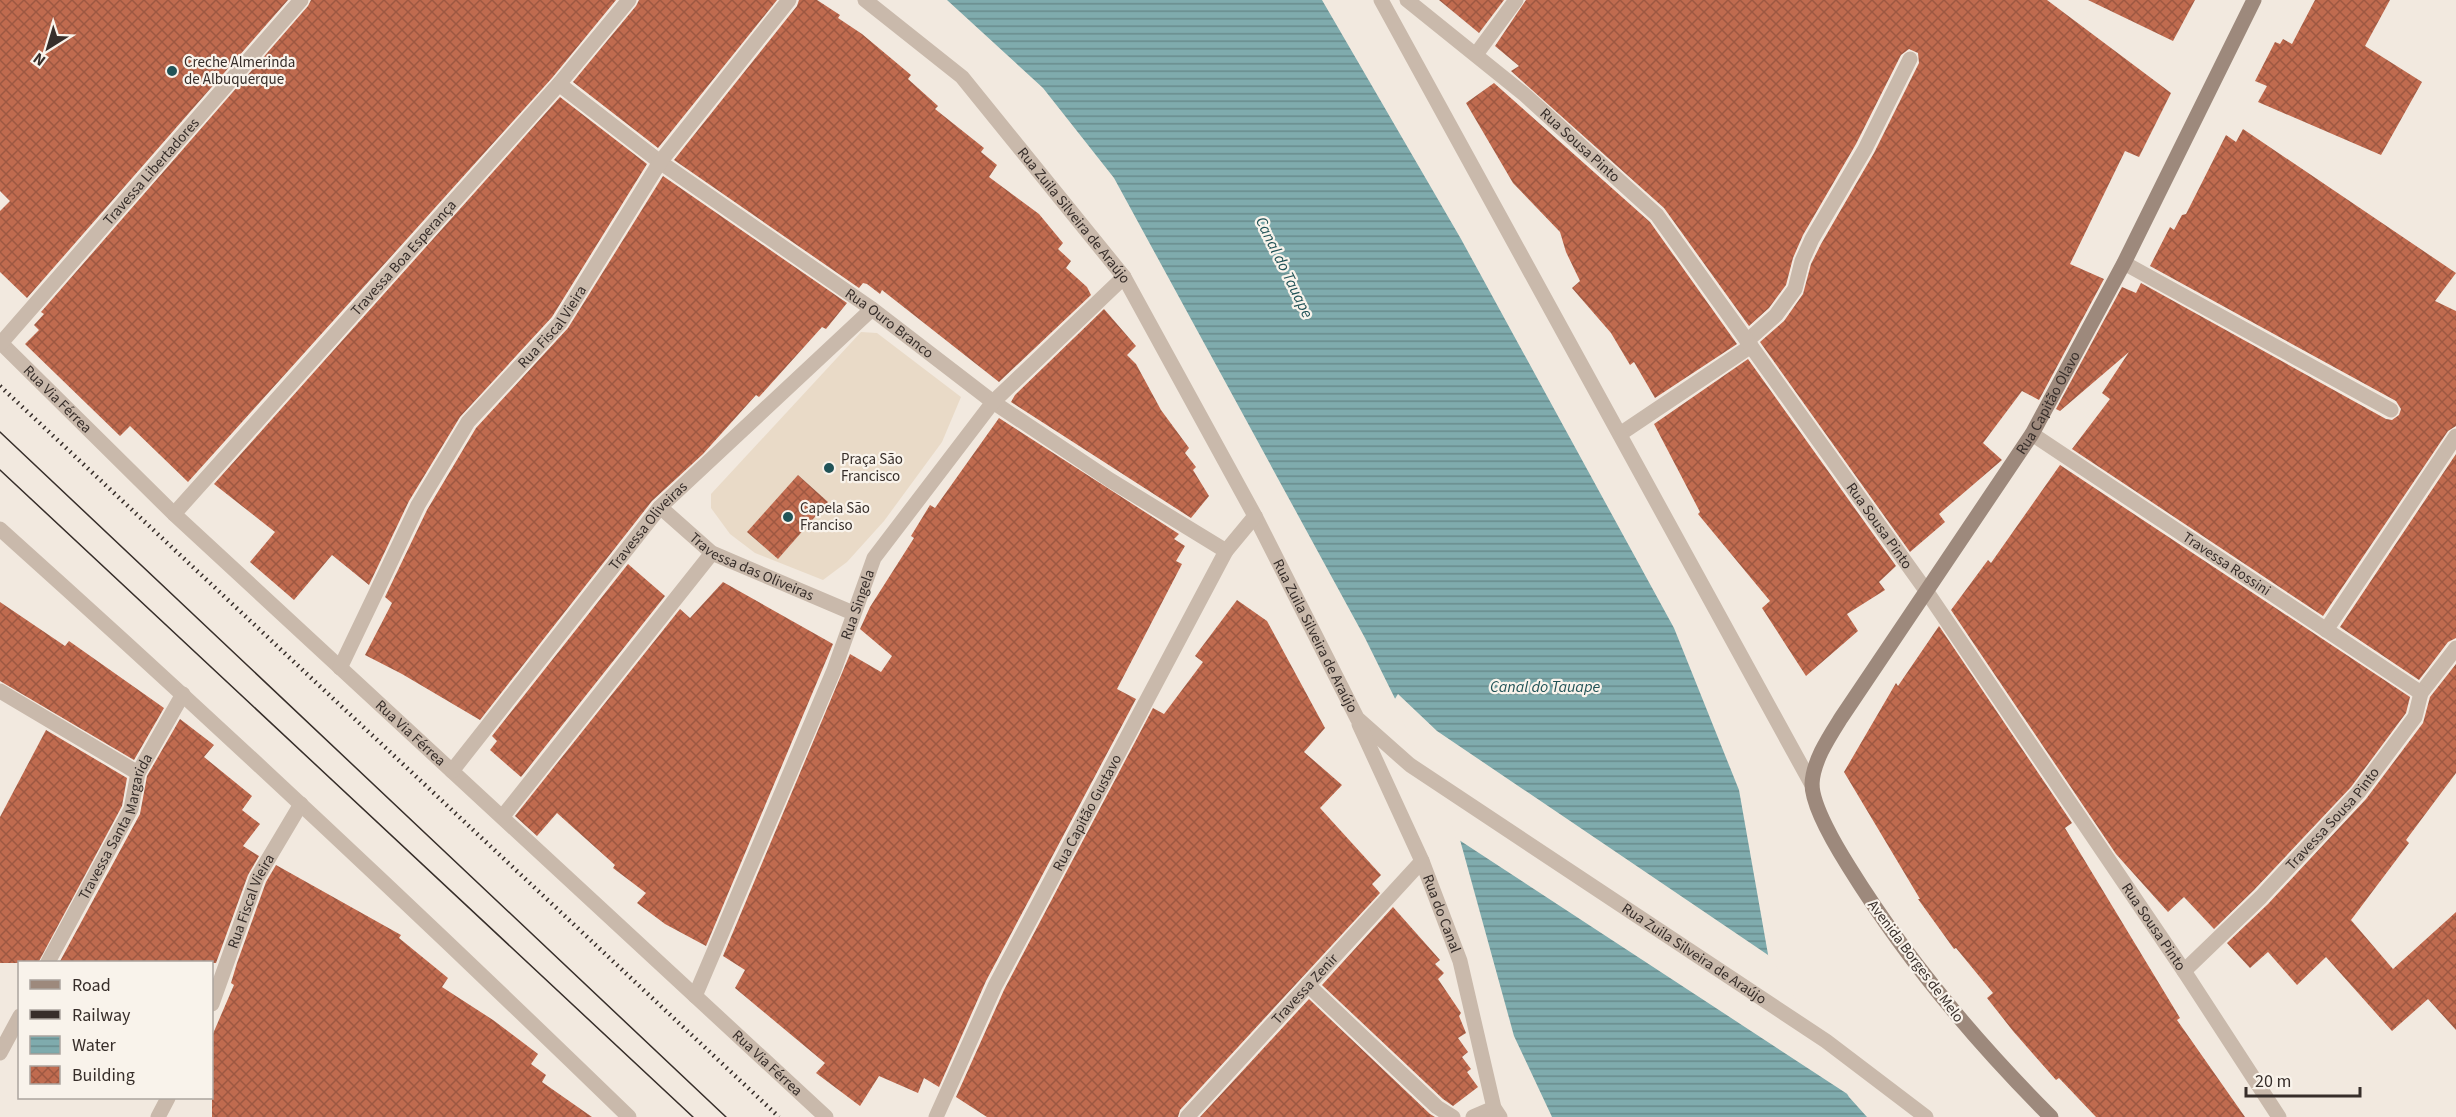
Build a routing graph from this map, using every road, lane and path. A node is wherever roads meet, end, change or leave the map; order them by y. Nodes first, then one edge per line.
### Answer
1 (301, 0) edge
2 (629, 0) edge
3 (789, 0) edge
4 (865, 0) edge
5 (1381, 0) edge
6 (1407, 0) edge
7 (1516, 0) edge
8 (2254, 0) edge
9 (1477, 53) junction
10 (1910, 59) dead end
11 (559, 84) junction
12 (660, 162) junction
13 (2124, 263) junction
14 (1124, 277) junction
15 (872, 309) junction
16 (1, 342) edge
17 (1749, 344) junction
18 (993, 402) junction
19 (2391, 410) dead end
20 (1620, 434) junction
21 (2032, 434) junction
22 (2456, 436) edge
23 (660, 507) junction
24 (174, 514) junction
25 (1255, 516) junction
26 (0, 529) edge
27 (1226, 551) junction
28 (712, 553) junction
29 (1926, 592) junction
30 (853, 613) junction
31 (2326, 630) junction
32 (2456, 648) edge
33 (340, 668) junction
34 (0, 692) edge
35 (2421, 693) junction
36 (183, 694) junction
37 (1357, 718) junction
38 (452, 771) junction
39 (138, 773) junction
40 (1812, 785) junction
41 (301, 804) junction
42 (503, 816) junction
43 (1422, 861) junction
44 (50, 961) edge
45 (2184, 971) junction
46 (1308, 986) junction
47 (694, 996) junction
48 (213, 1001) edge
49 (18, 1020) edge
50 (0, 1053) edge
51 (167, 1099) edge
52 (1497, 1112) edge
53 (1189, 1116) edge
54 (158, 1117) edge
55 (629, 1117) edge
56 (826, 1117) edge
57 (936, 1117) edge
58 (1453, 1117) edge
59 (1473, 1117) edge
60 (1926, 1117) edge
61 (2051, 1117) edge
62 (2279, 1117) edge

1 - 16 street, Travessa Libertadores
2 - 11 street, Travessa Boa Esperança
3 - 12 street, Rua Fiscal Vieira
4 - 14 street, Rua Zuila Silveira de Araújo
5 - 20 street
6 - 9 street, Rua Sousa Pinto
7 - 9 street
8 - 13 street, Rua Capitão Olavo
9 - 17 street, Rua Sousa Pinto
10 - 17 street
11 - 12 street, Rua Ouro Branco
11 - 24 street, Travessa Boa Esperança
12 - 15 street, Rua Ouro Branco
12 - 33 street, Rua Fiscal Vieira
13 - 19 street
13 - 21 street, Rua Capitão Olavo
14 - 18 street, Rua Singela
14 - 25 street, Rua Zuila Silveira de Araújo
15 - 18 street, Rua Ouro Branco
15 - 23 street, Travessa Oliveiras
16 - 24 street, Rua Via Férrea
17 - 20 street
17 - 29 street, Rua Sousa Pinto
18 - 27 street, Rua Ouro Branco
18 - 30 street, Rua Singela
20 - 40 street
21 - 29 street, Rua Capitão Olavo
21 - 31 street, Travessa Rossini
22 - 31 street
23 - 28 street, Travessa das Oliveiras
23 - 38 street, Travessa Oliveiras
24 - 33 street, Rua Via Férrea
25 - 27 street, Rua Capitão Gustavo
25 - 37 street, Rua Zuila Silveira de Araújo
26 - 36 street
27 - 57 street, Rua Capitão Gustavo
28 - 30 street, Travessa das Oliveiras
28 - 42 street
29 - 40 street, Rua Capitão Olavo
29 - 45 street, Rua Sousa Pinto
30 - 47 street, Rua Singela
31 - 35 street, Travessa Rossini
32 - 35 street, Travessa Sousa Pinto
33 - 38 street, Rua Via Férrea
34 - 39 street
35 - 45 street, Travessa Sousa Pinto
36 - 39 street, Travessa Santa Margarida
36 - 41 street
37 - 43 street, Rua do Canal
37 - 60 street, Rua Zuila Silveira de Araújo
38 - 42 street, Rua Via Férrea
39 - 44 street, Travessa Santa Margarida
40 - 61 street, Avenida Borges de Melo
41 - 48 street, Rua Fiscal Vieira
41 - 55 street
42 - 47 street, Rua Via Férrea
43 - 46 street, Travessa Zenir
43 - 52 street, Rua do Canal
45 - 62 street, Rua Sousa Pinto
46 - 53 street, Travessa Zenir
46 - 58 street
47 - 56 street, Rua Via Férrea
49 - 50 street
51 - 54 street
52 - 59 street

